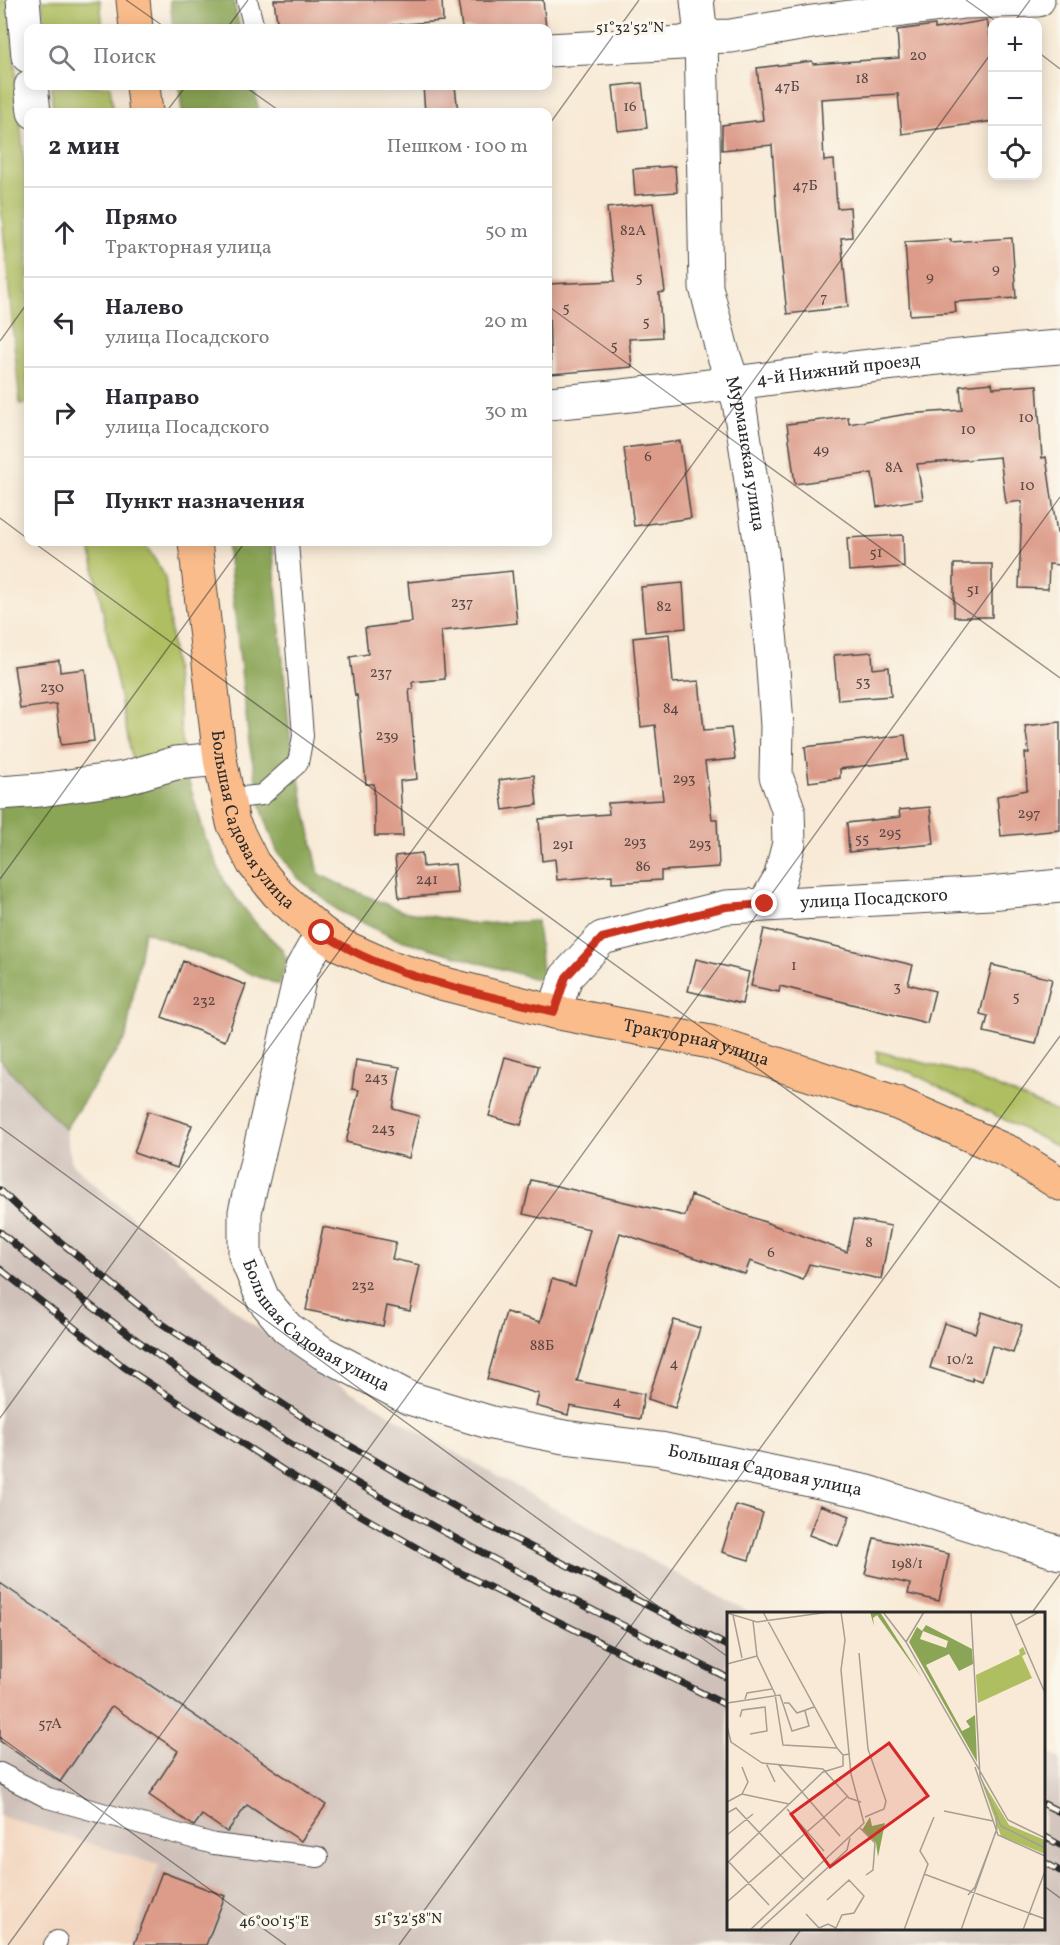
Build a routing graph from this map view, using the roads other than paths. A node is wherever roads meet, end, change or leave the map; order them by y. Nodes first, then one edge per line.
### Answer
1 (23, 0) edge
2 (133, 0) edge
3 (247, 0) edge
4 (697, 0) edge
5 (1038, 0) edge
6 (25, 24) edge
7 (136, 24) edge
8 (253, 24) edge
9 (701, 38) junction
10 (552, 50) edge
11 (31, 90) edge
12 (143, 90) edge
13 (34, 108) edge
14 (146, 108) edge
15 (1060, 347) edge
16 (732, 382) junction
17 (552, 403) edge
18 (195, 546) edge
19 (288, 546) edge
20 (220, 759) junction
21 (0, 794) edge
22 (227, 799) junction
23 (1060, 886) edge
24 (765, 904) junction
25 (322, 933) junction
26 (554, 1012) junction
27 (1060, 1184) edge
28 (1060, 1553) edge
29 (0, 1773) edge
30 (318, 1857) dead end

1 - 6 street
2 - 7 main road
3 - 8 lane
4 - 9 street, Мурманская улица
5 - 9 street
9 - 10 street
9 - 16 street, Мурманская улица
11 - 13 street
12 - 14 main road
15 - 16 street, 4-й Нижний проезд
16 - 17 street, 4-й Нижний проезд
16 - 24 street, Мурманская улица
18 - 20 main road, Большая Садовая улица
19 - 22 lane
20 - 21 street
20 - 22 main road, Большая Садовая улица
22 - 25 main road, Большая Садовая улица
23 - 24 street, улица Посадского
24 - 26 street, улица Посадского
25 - 26 main road, Тракторная улица
25 - 28 street, Большая Садовая улица
26 - 27 main road, Тракторная улица
29 - 30 lane

